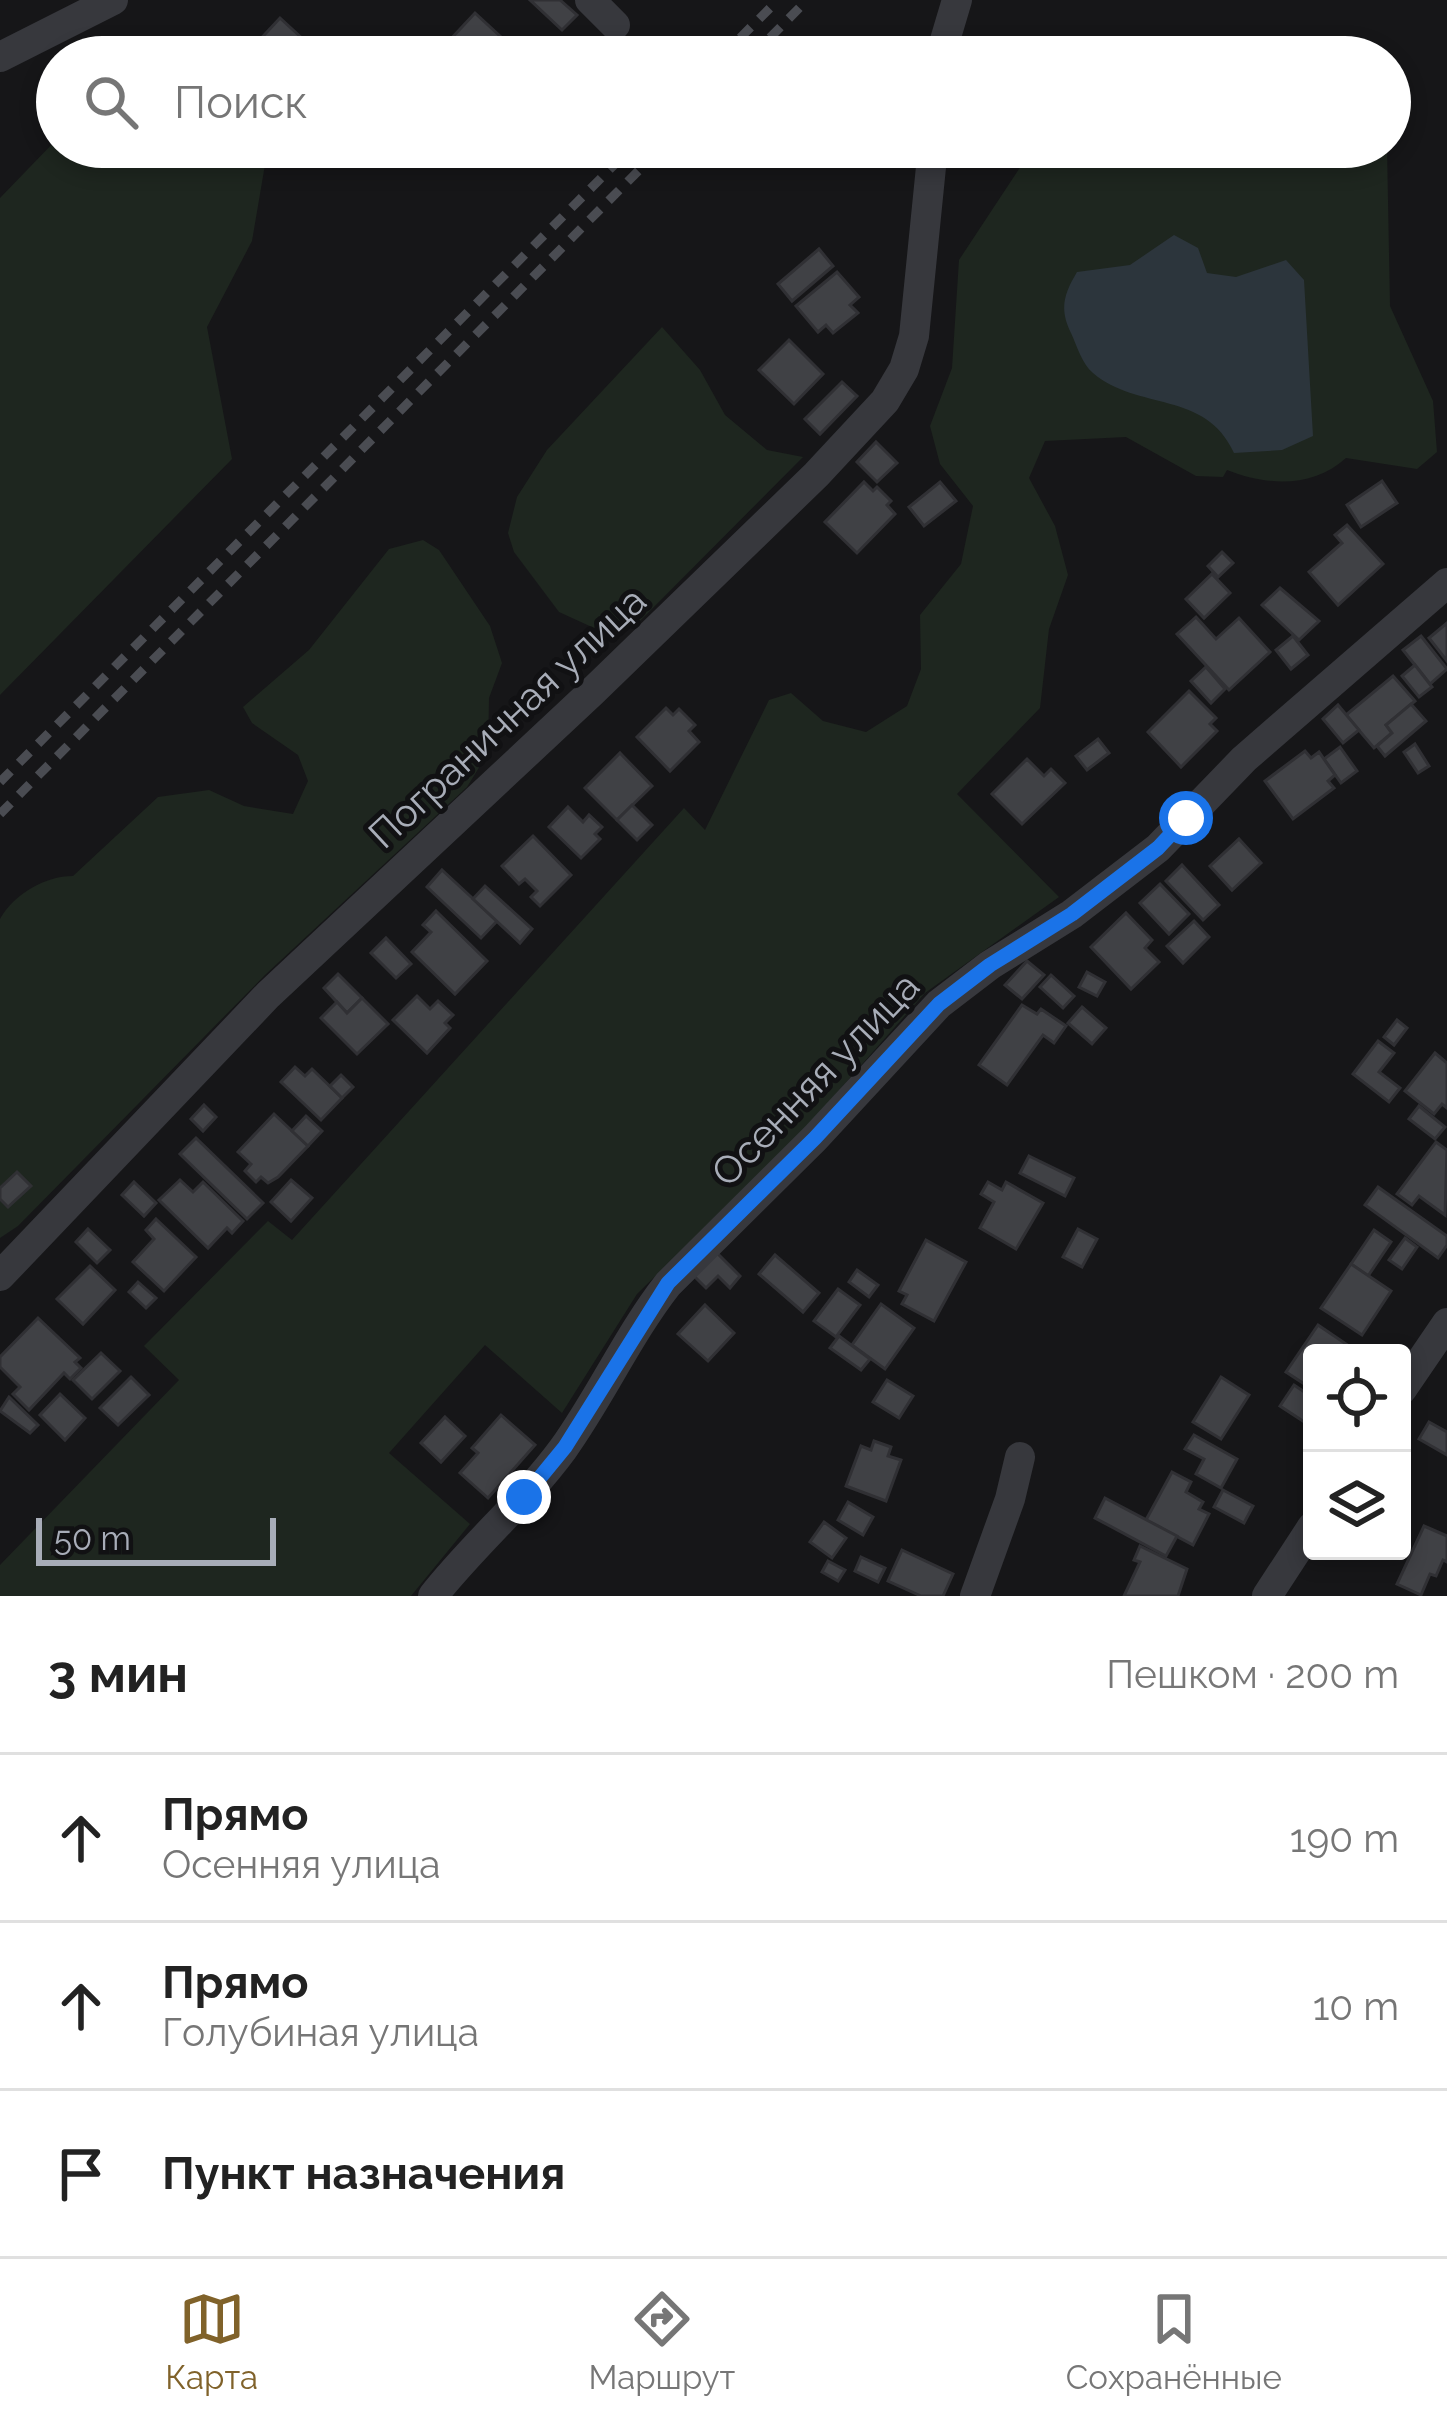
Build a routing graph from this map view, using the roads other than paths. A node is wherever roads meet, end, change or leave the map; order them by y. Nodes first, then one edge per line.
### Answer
1 (112, 0) edge
2 (590, 0) edge
3 (957, 0) edge
4 (615, 25) dead end
5 (41, 36) edge
6 (946, 36) edge
7 (36, 39) edge
8 (0, 57) edge
9 (931, 168) edge
10 (1447, 583) edge
11 (0, 1276) edge
12 (1447, 1323) edge
13 (1411, 1376) edge
14 (1020, 1457) dead end
15 (1303, 1541) edge
16 (433, 1596) edge
17 (975, 1596) edge
18 (1267, 1596) edge

1 - 5 street
2 - 4 street
3 - 6 street
7 - 8 street
9 - 11 street, Пограничная улица
10 - 16 street, Осенняя улица
12 - 13 street
14 - 17 street
15 - 18 street

